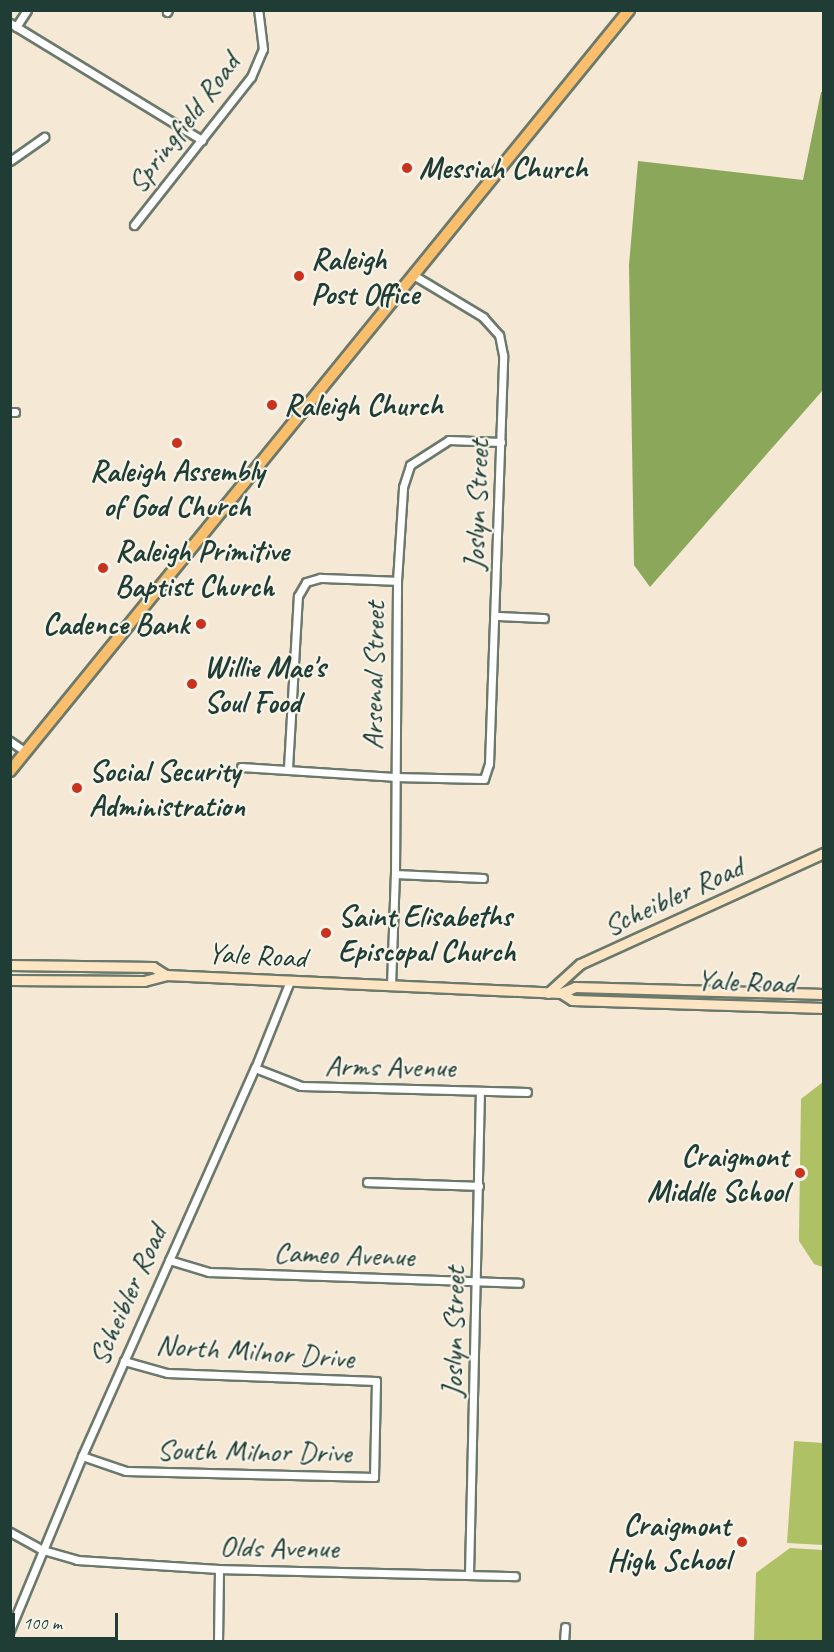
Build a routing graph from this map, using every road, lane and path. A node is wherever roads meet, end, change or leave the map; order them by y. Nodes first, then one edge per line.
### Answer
1 (27, 10) edge
2 (258, 10) edge
3 (630, 10) edge
4 (13, 25) edge
5 (44, 137) dead end
6 (202, 140) junction
7 (10, 161) edge
8 (134, 225) dead end
9 (415, 276) junction
10 (501, 442) junction
11 (397, 581) junction
12 (496, 615) junction
13 (544, 618) dead end
14 (10, 741) edge
15 (26, 752) junction
16 (241, 767) dead end
17 (288, 768) junction
18 (10, 771) edge
19 (394, 777) junction
20 (824, 853) edge
21 (395, 874) junction
22 (483, 878) dead end
23 (10, 964) edge
24 (166, 975) junction
25 (10, 980) edge
26 (290, 981) junction
27 (391, 986) junction
28 (548, 993) junction
29 (561, 993) junction
30 (824, 994) edge
31 (824, 1008) edge
32 (255, 1068) junction
33 (480, 1091) junction
34 (527, 1092) dead end
35 (367, 1182) dead end
36 (479, 1186) junction
37 (169, 1260) junction
38 (478, 1282) junction
39 (519, 1283) dead end
40 (124, 1361) junction
41 (376, 1424) joint
42 (82, 1456) junction
43 (10, 1532) edge
44 (43, 1550) junction
45 (219, 1569) junction
46 (469, 1574) junction
47 (515, 1576) dead end
48 (565, 1627) dead end
49 (10, 1630) edge
50 (218, 1641) edge
51 (564, 1641) edge

1 - 4 street
2 - 6 street, Springfield Road
3 - 9 main road
4 - 6 street
5 - 7 street
6 - 8 street, Springfield Road
9 - 10 street, Joslyn Street
9 - 15 main road
10 - 11 street, Arsenal Street
10 - 12 street, Joslyn Street
11 - 17 street
11 - 19 street, Arsenal Street
12 - 13 street
12 - 19 street, Joslyn Street
14 - 15 street
15 - 18 main road
16 - 17 street
17 - 19 street
19 - 21 street, Arsenal Street
20 - 28 main road, Scheibler Road
21 - 22 street
21 - 27 street, Arsenal Street
23 - 24 main road, Yale Road
24 - 25 main road, Yale Road
24 - 26 main road, Yale Road
26 - 27 main road, Yale Road
26 - 32 street, Scheibler Road
27 - 28 main road, Yale Road
28 - 29 main road, Yale Road
29 - 30 main road, Yale Road
29 - 31 main road, Yale Road
32 - 33 street, Arms Avenue
32 - 37 street, Scheibler Road
33 - 34 street, Arms Avenue
33 - 36 street, Joslyn Street
35 - 36 street
36 - 38 street, Joslyn Street
37 - 38 street, Cameo Avenue
37 - 40 street, Scheibler Road
38 - 39 street, Cameo Avenue
38 - 46 street, Joslyn Street
40 - 41 street, North Milnor Drive
40 - 42 street, Scheibler Road
41 - 42 street, South Milnor Drive
42 - 44 street, Scheibler Road
43 - 44 street, Olds Avenue
44 - 45 street, Olds Avenue
44 - 49 street, Scheibler Road
45 - 46 street, Olds Avenue
45 - 50 street
46 - 47 street, Olds Avenue
48 - 51 street

